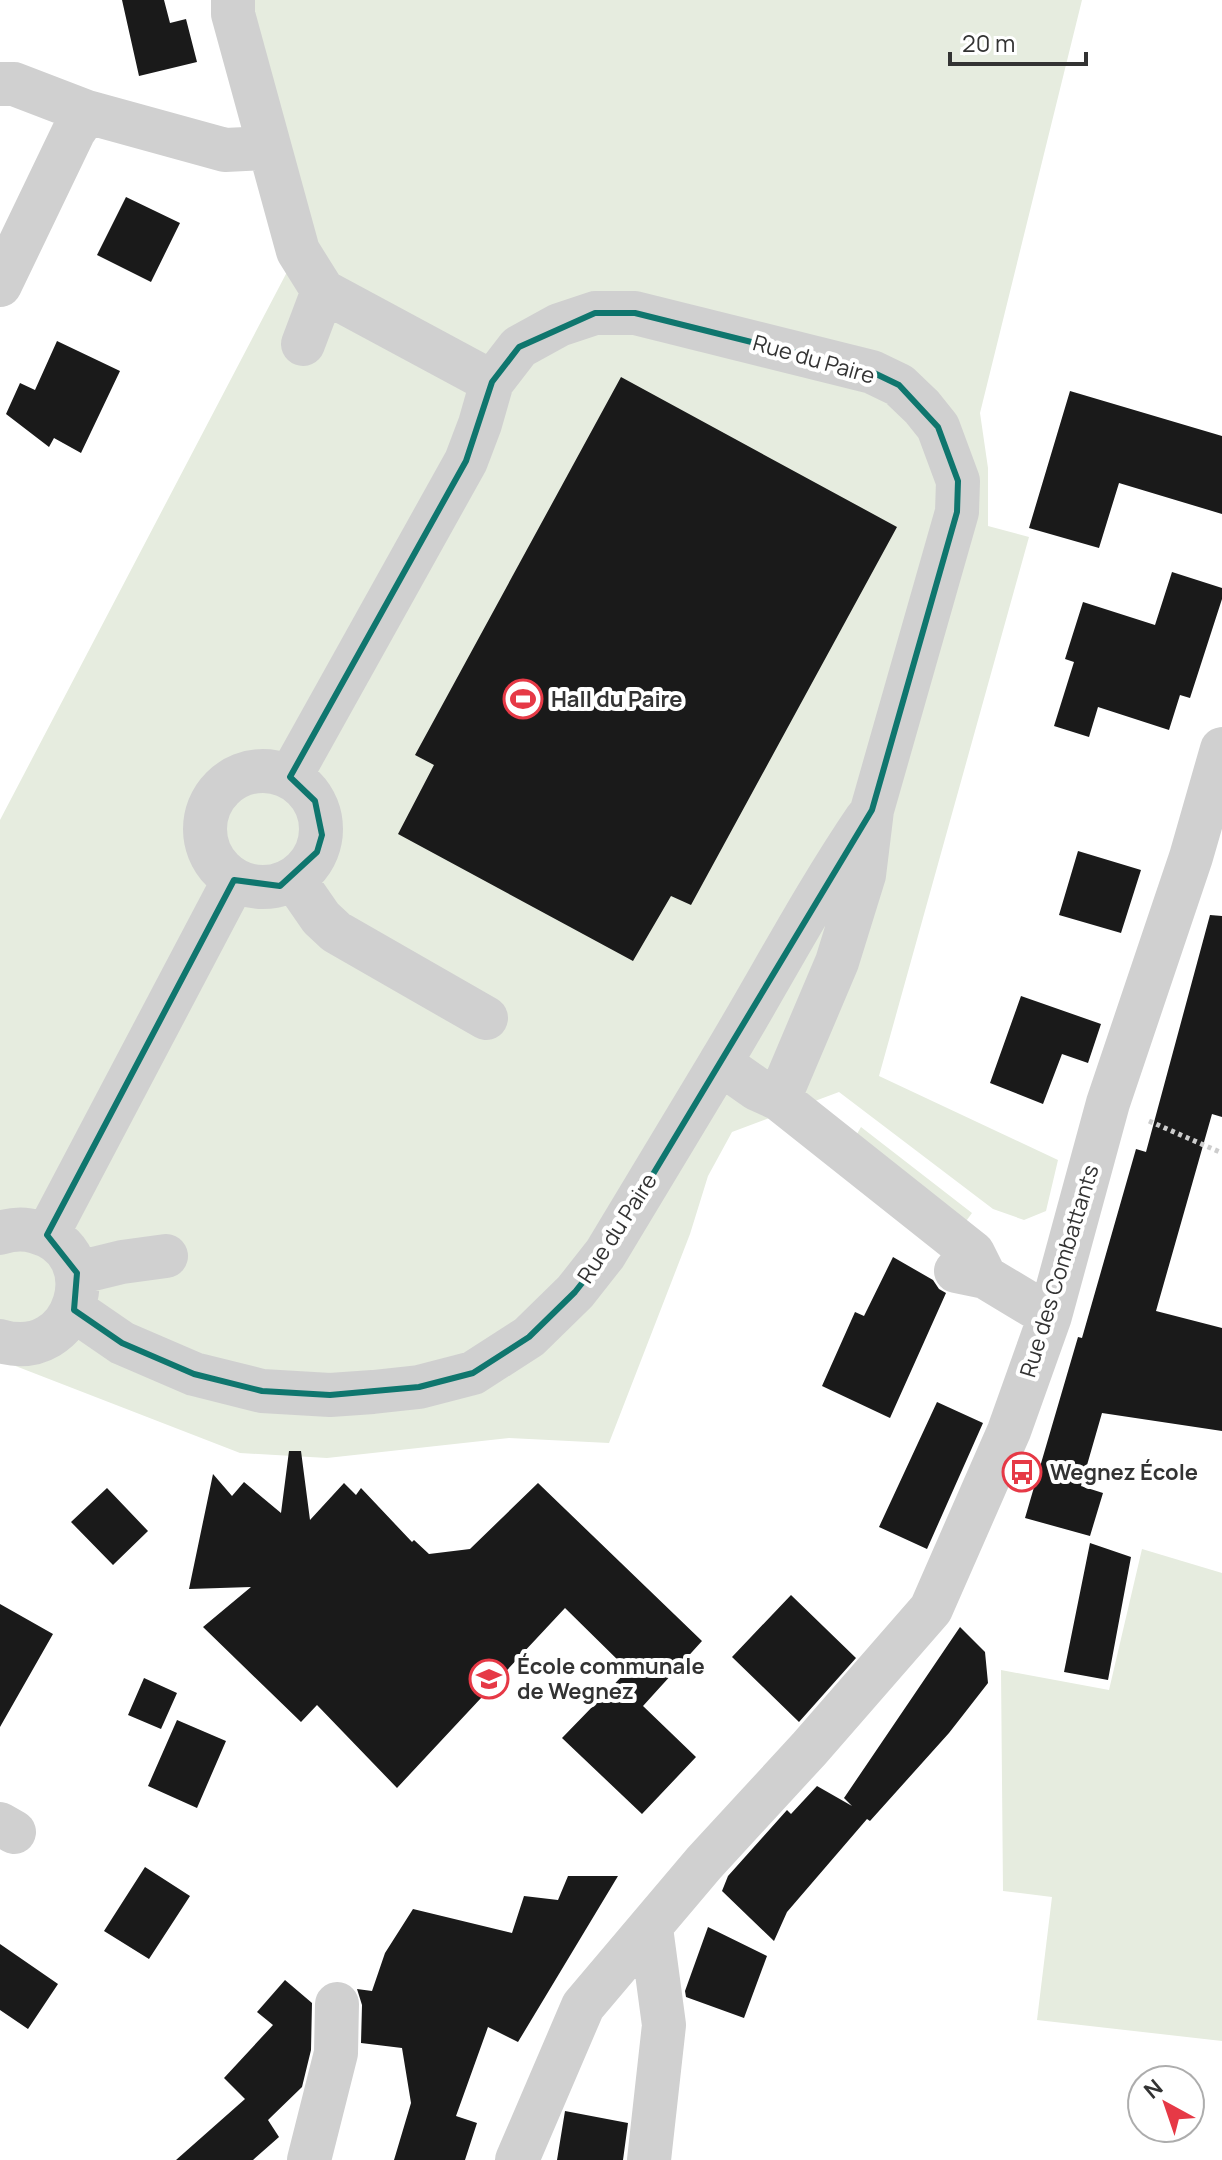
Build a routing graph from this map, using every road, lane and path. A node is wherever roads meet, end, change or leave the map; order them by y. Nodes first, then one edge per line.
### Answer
1 (233, 0) edge
2 (0, 84) edge
3 (87, 112) junction
4 (268, 148) junction
5 (0, 285) edge
6 (323, 291) junction
7 (303, 344) dead end
8 (492, 382) junction
9 (1222, 749) edge
10 (290, 777) junction
11 (872, 810) junction
12 (294, 879) junction
13 (234, 880) junction
14 (486, 1018) dead end
15 (720, 1063) junction
16 (768, 1094) junction
17 (1108, 1103) junction
18 (1222, 1153) edge
19 (0, 1233) edge
20 (47, 1235) junction
21 (166, 1256) dead end
22 (75, 1291) junction
23 (1050, 1316) junction
24 (0, 1341) edge
25 (651, 1928) junction
26 (337, 2004) dead end
27 (309, 2160) edge
28 (517, 2160) edge
29 (649, 2160) edge

1 - 4 street
2 - 3 street
3 - 4 street
3 - 5 street
4 - 6 street
6 - 7 street
6 - 8 street
8 - 10 street, Rue du Paire
8 - 11 street, Rue du Paire
9 - 17 street, Rue des Combattants
10 - 12 street
10 - 13 street
11 - 15 street, Rue du Paire
11 - 16 street, Rue du Paire
12 - 13 street
12 - 14 street
13 - 20 street
15 - 16 street
15 - 22 street, Rue du Paire
16 - 23 street
17 - 18 path
17 - 23 street, Rue des Combattants
19 - 20 street
20 - 22 street, Rue du Paire
21 - 22 street
22 - 24 street
23 - 25 street, Rue des Combattants
25 - 28 street, Rue des Combattants
25 - 29 street
26 - 27 street

